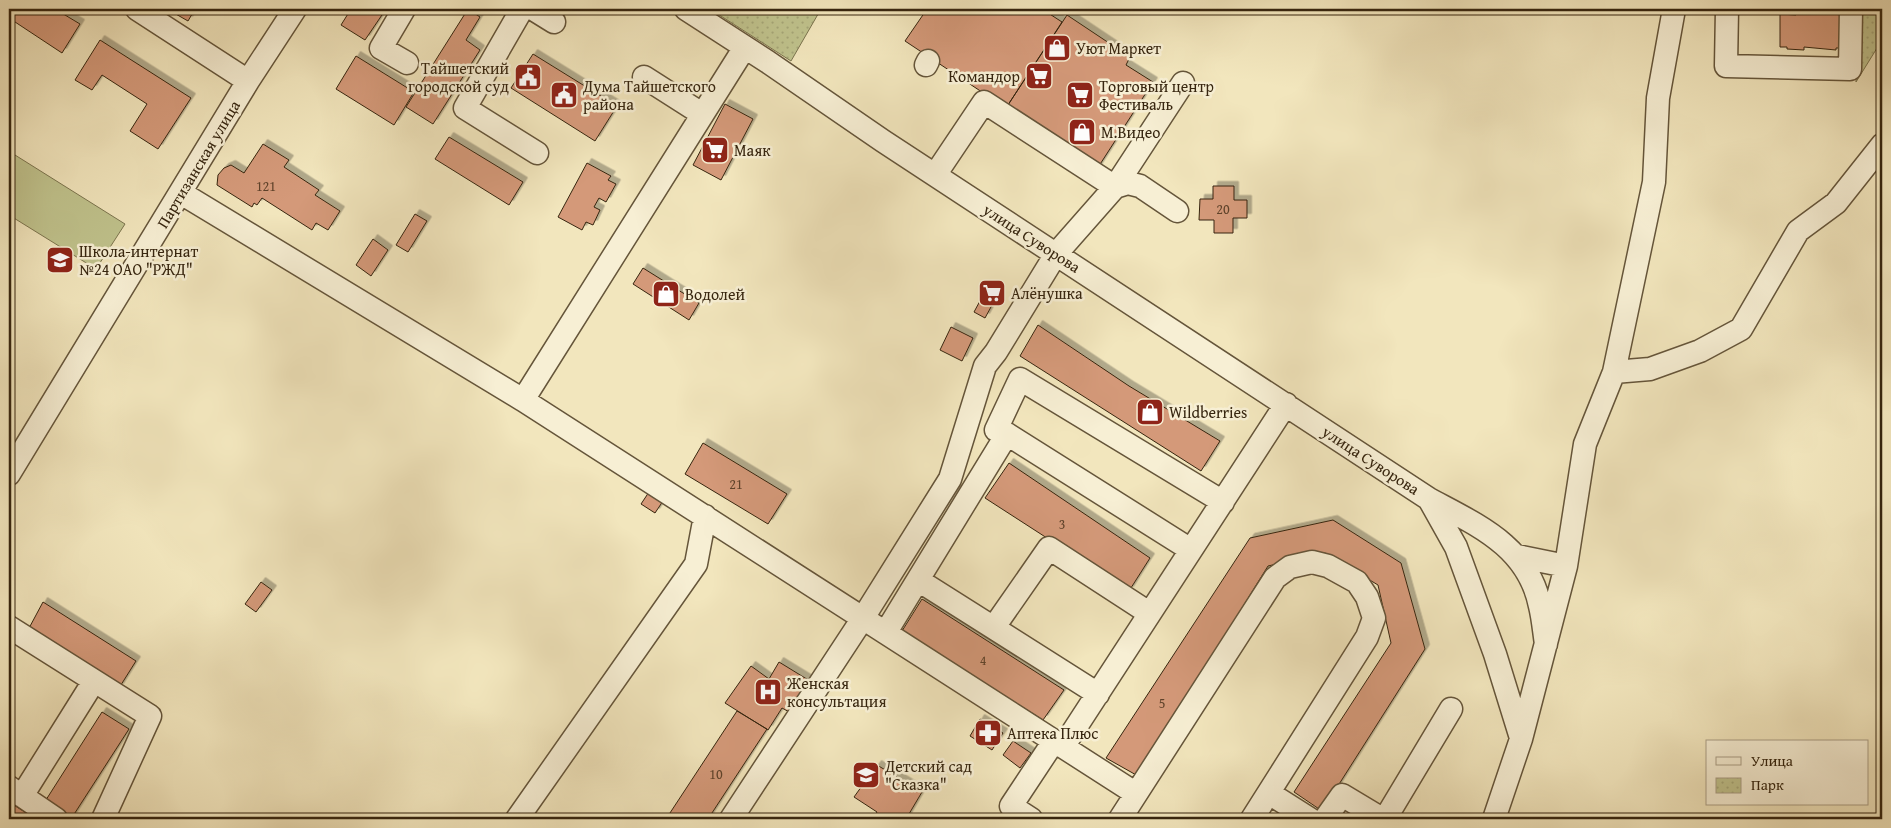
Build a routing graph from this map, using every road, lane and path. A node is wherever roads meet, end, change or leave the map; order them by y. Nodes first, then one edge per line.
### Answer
1 (137, 9) edge
2 (296, 9) edge
3 (404, 9) edge
4 (522, 9) edge
5 (533, 9) edge
6 (686, 9) edge
7 (1674, 9) edge
8 (1727, 9) edge
9 (1851, 9) edge
10 (554, 22) dead end
11 (745, 47) junction
12 (407, 63) dead end
13 (644, 77) dead end
14 (248, 81) junction
15 (1183, 83) dead end
16 (702, 114) junction
17 (1882, 145) edge
18 (537, 153) dead end
19 (935, 175) junction
20 (1115, 187) junction
21 (181, 193) junction
22 (1177, 211) dead end
23 (1056, 254) junction
24 (996, 352) junction
25 (1614, 372) junction
26 (1020, 379) junction
27 (523, 400) junction
28 (1286, 404) junction
29 (1007, 434) junction
30 (9, 474) edge
31 (1429, 499) junction
32 (1222, 502) junction
33 (704, 516) junction
34 (1191, 550) junction
35 (1517, 556) junction
36 (1566, 566) junction
37 (918, 580) junction
38 (1149, 613) junction
39 (863, 618) junction
40 (9, 627) edge
41 (994, 628) junction
42 (886, 632) junction
43 (1546, 644) junction
44 (94, 681) junction
45 (1098, 694) junction
46 (1451, 709) dead end
47 (1521, 739) junction
48 (1059, 744) junction
49 (15, 792) edge
50 (1135, 793) junction
51 (1269, 793) junction
52 (56, 819) edge
53 (103, 819) edge
54 (517, 819) edge
55 (732, 819) edge
56 (1030, 819) edge
57 (1120, 819) edge
58 (1252, 819) edge
59 (1310, 819) edge
60 (1326, 819) edge
61 (1384, 819) edge
62 (1494, 819) edge

1 - 14 street
2 - 14 street, Партизанская улица
3 - 12 street
4 - 18 street
5 - 10 street
6 - 11 street, улица Суворова
7 - 25 street
8 - 9 street
11 - 16 street
11 - 19 street, улица Суворова
13 - 16 street
14 - 21 street, Партизанская улица
15 - 20 street
16 - 27 street
17 - 25 street
19 - 20 street
19 - 23 street, улица Суворова
20 - 22 street
20 - 23 street
21 - 27 street
21 - 30 street, Партизанская улица
23 - 24 street
23 - 28 street, улица Суворова
24 - 26 street
24 - 39 street
25 - 36 street
26 - 29 street
26 - 32 street
27 - 33 street
28 - 31 street, улица Суворова
28 - 32 street
29 - 34 street
29 - 37 street
31 - 35 street, улица Суворова
31 - 47 street
32 - 34 street
33 - 39 street
33 - 54 street
34 - 38 street
35 - 36 street
35 - 43 street
36 - 43 street
37 - 41 street
37 - 42 street
38 - 41 street
38 - 45 street
39 - 42 street
39 - 55 street
40 - 44 street
41 - 45 street
42 - 48 street
43 - 47 street
44 - 49 street
44 - 53 street
45 - 48 street
46 - 61 street
47 - 62 street
48 - 50 street
48 - 56 street
49 - 52 street
50 - 51 street
50 - 57 street
51 - 58 street
51 - 59 street
60 - 61 street

